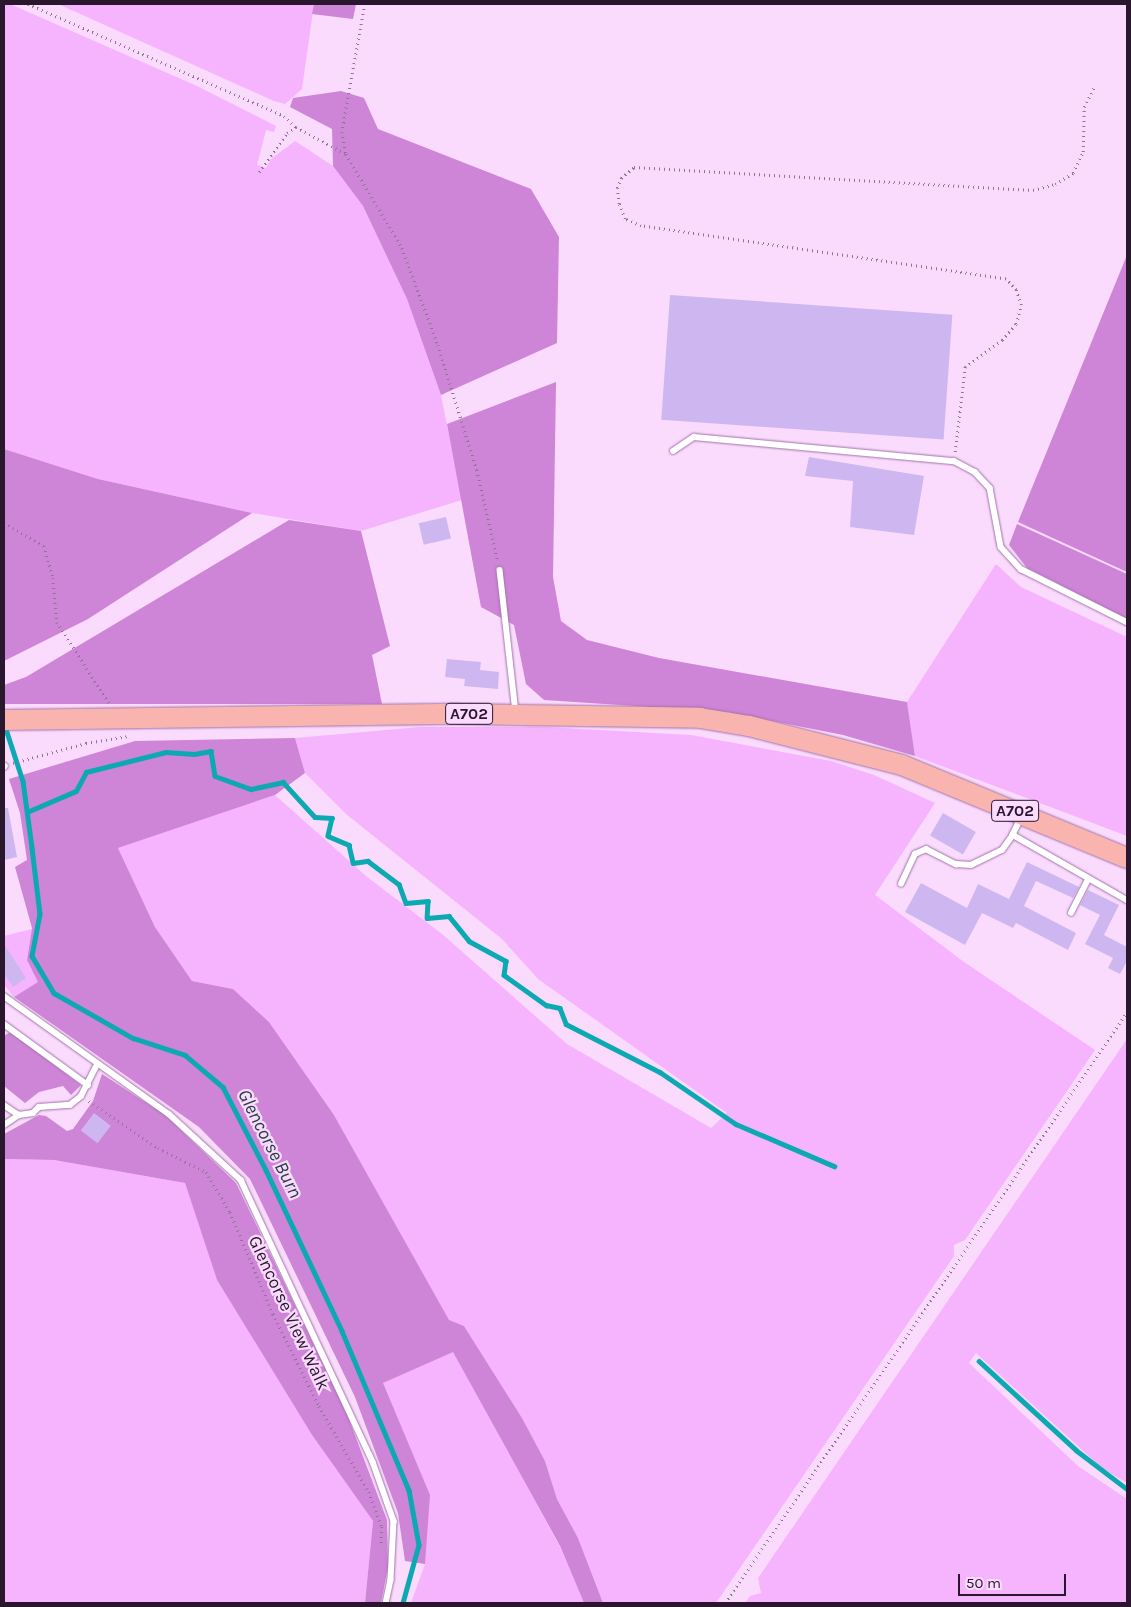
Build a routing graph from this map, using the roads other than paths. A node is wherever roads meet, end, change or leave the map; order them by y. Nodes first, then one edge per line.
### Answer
1 (673, 451) dead end
2 (500, 570) road end
3 (1127, 622) edge
4 (516, 714) junction
5 (4, 720) edge
6 (1024, 815) junction
7 (1013, 835) junction
8 (1127, 858) edge
9 (1088, 880) junction
10 (900, 884) dead end
11 (1127, 900) edge
12 (1071, 913) dead end
13 (4, 996) edge
14 (4, 1024) edge
15 (97, 1064) junction
16 (88, 1085) junction
17 (4, 1105) edge
18 (19, 1115) junction
19 (4, 1125) edge
20 (386, 1603) edge

1 - 3 lane
2 - 4 lane
4 - 5 highway, A702
4 - 6 highway, A702
6 - 7 lane
6 - 8 highway, A702
7 - 9 lane
7 - 10 lane
9 - 11 lane
9 - 12 lane
13 - 15 lane
14 - 16 lane
15 - 16 lane
15 - 20 lane
16 - 18 lane
17 - 18 lane
18 - 19 lane

